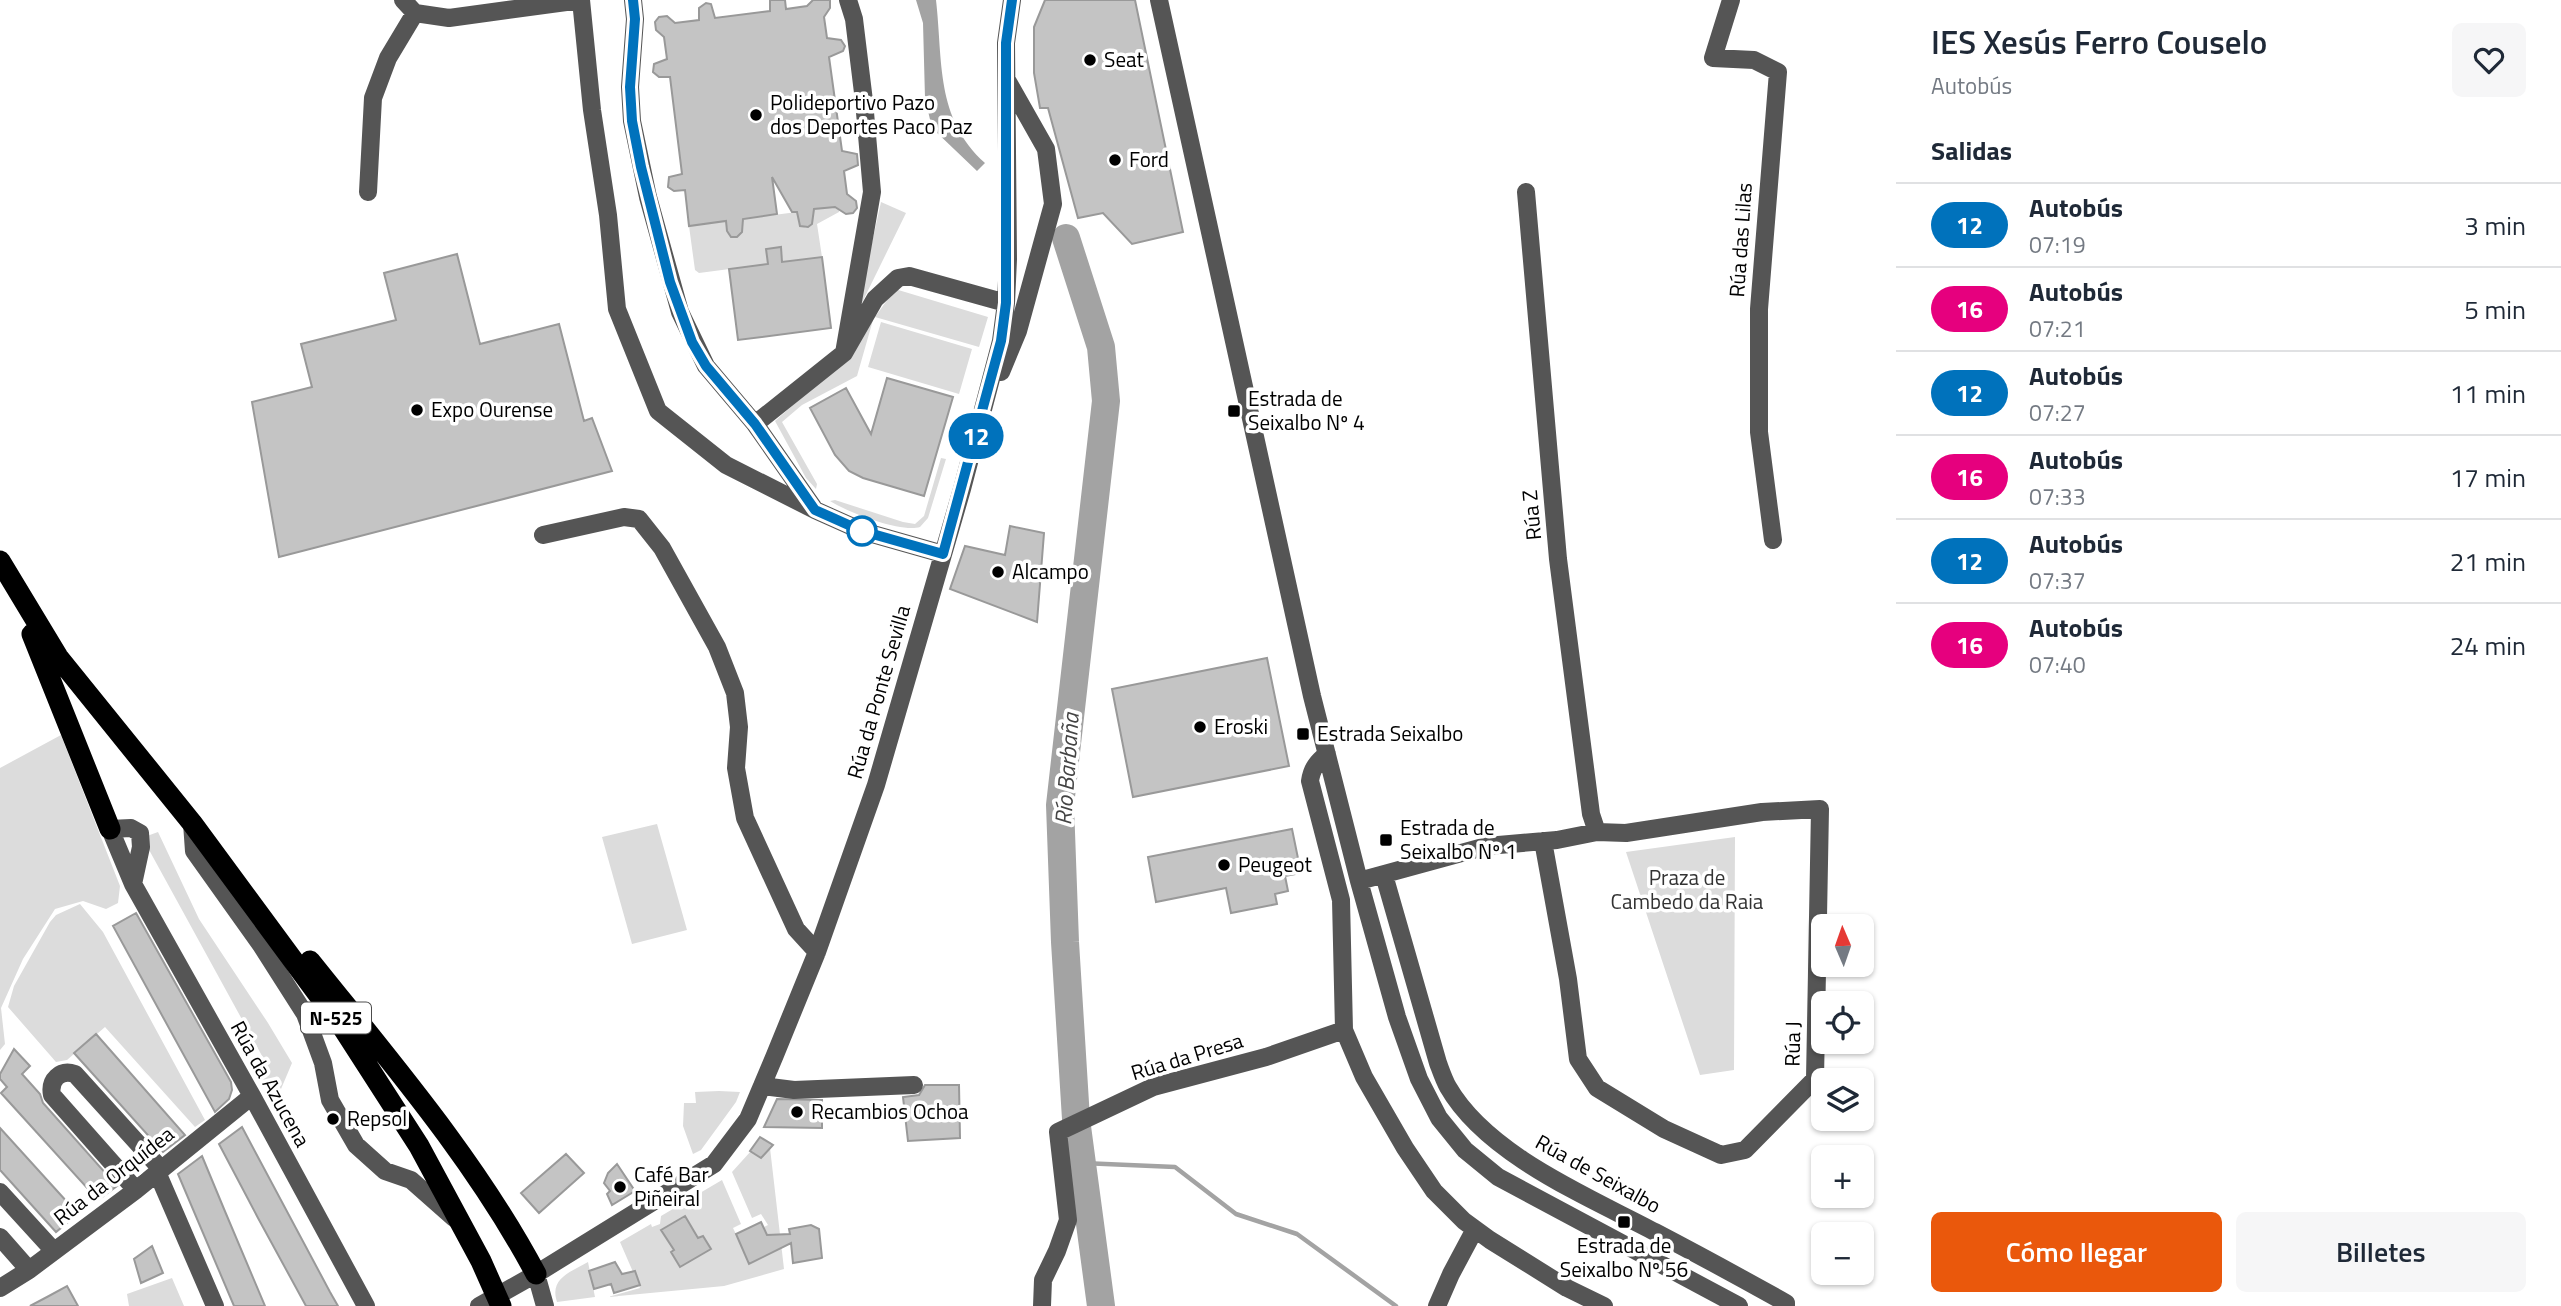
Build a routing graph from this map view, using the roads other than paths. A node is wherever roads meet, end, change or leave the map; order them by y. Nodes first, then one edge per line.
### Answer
1 (581, 0) edge
2 (633, 0) edge
3 (848, 0) edge
4 (1012, 0) edge
5 (1159, 0) edge
6 (1731, 0) edge
7 (409, 6) edge
8 (1006, 79) junction
9 (369, 192) dead end
10 (1526, 192) dead end
11 (1006, 303) junction
12 (844, 353) junction
13 (982, 414) junction
14 (755, 424) junction
15 (815, 510) junction
16 (542, 535) dead end
17 (1773, 540) dead end
18 (943, 554) junction
19 (0, 561) edge
20 (11, 580) junction
21 (1326, 754) junction
22 (191, 823) junction
23 (110, 829) junction
24 (1597, 832) junction
25 (1543, 841) junction
26 (1384, 875) junction
27 (1359, 881) junction
28 (133, 884) junction
29 (817, 952) junction
30 (1344, 1030) junction
31 (914, 1085) dead end
32 (762, 1086) junction
33 (252, 1096) junction
34 (159, 1170) junction
35 (136, 1190) junction
36 (0, 1192) edge
37 (462, 1225) junction
38 (1475, 1229) junction
39 (0, 1237) edge
40 (53, 1250) junction
41 (29, 1270) junction
42 (531, 1277) junction
43 (0, 1288) edge
44 (215, 1306) edge
45 (366, 1306) edge
46 (479, 1306) edge
47 (501, 1306) edge
48 (545, 1306) edge
49 (1042, 1306) edge
50 (1437, 1306) edge
51 (1604, 1306) edge
52 (1739, 1306) edge
53 (1786, 1306) edge

1 - 7 street
1 - 15 street
2 - 14 street
3 - 12 street
4 - 8 street, Rúa da Ponte Sevilla
5 - 21 street
6 - 17 street, Rúa das Lilas
7 - 9 street
8 - 11 street, Rúa da Ponte Sevilla
8 - 13 street
10 - 24 street, Rúa Z
11 - 12 street
11 - 13 street, Rúa da Ponte Sevilla
12 - 14 street
13 - 18 street, Rúa da Ponte Sevilla
14 - 15 street
15 - 18 street
16 - 29 street
18 - 29 street, Rúa da Ponte Sevilla
19 - 20 highway, N-525
20 - 22 highway, N-525
20 - 23 highway
21 - 27 street
21 - 30 street
22 - 37 highway, N-525
22 - 37 street
22 - 42 highway, N-525
23 - 28 street, Rúa da Azucena
23 - 28 street
24 - 25 street, Rúa J
24 - 25 street, Rúa J
25 - 26 street, Rúa J
26 - 27 street, Rúa J
26 - 53 street, Rúa de Seixalbo
27 - 52 street
28 - 33 street, Rúa da Azucena
29 - 32 street, Rúa da Ponte Sevilla
30 - 38 street
30 - 49 street, Rúa da Presa
31 - 32 street
32 - 42 street, Rúa da Ponte Sevilla
33 - 34 street, Rúa da Orquídea
33 - 45 street, Rúa da Azucena
34 - 35 street, Rúa da Orquídea
34 - 35 street
34 - 44 street
35 - 40 street, Rúa da Orquídea
36 - 40 street
37 - 47 highway, N-525
38 - 50 street
38 - 51 street
39 - 41 street
40 - 41 street, Rúa da Orquídea
41 - 43 street, Rúa da Orquídea
42 - 46 street, Rúa da Ponte Sevilla
42 - 48 street

